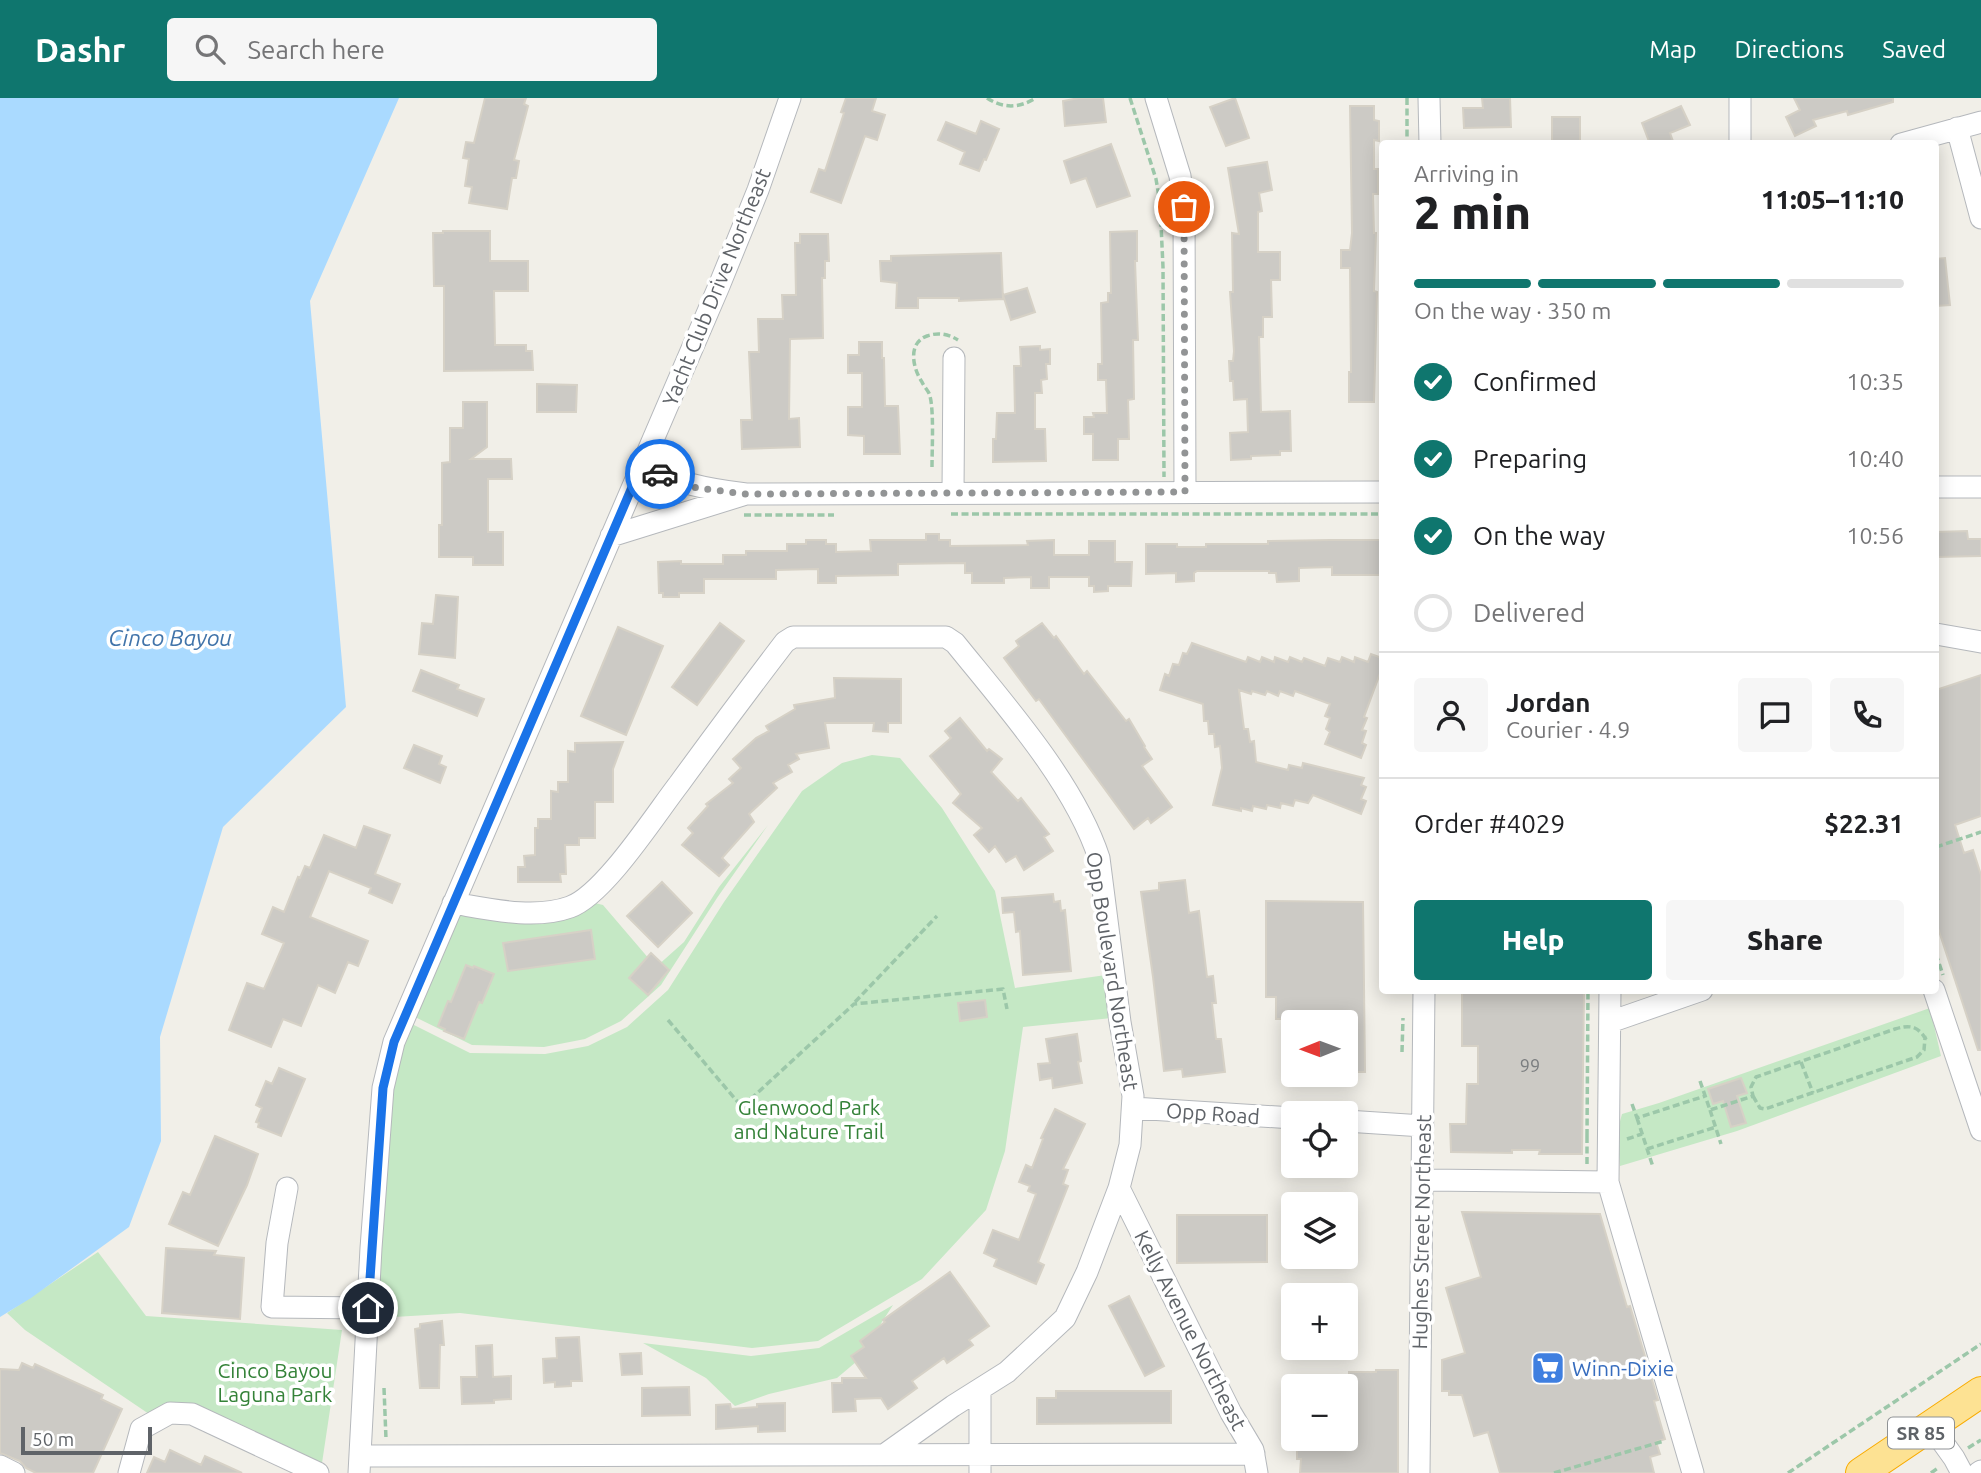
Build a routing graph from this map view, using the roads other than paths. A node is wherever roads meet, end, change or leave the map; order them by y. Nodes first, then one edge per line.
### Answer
1 (790, 98) edge
2 (1156, 98) edge
3 (1429, 98) edge
4 (1740, 98) edge
5 (1981, 122) edge
6 (1957, 128) junction
7 (1430, 140) edge
8 (1740, 140) edge
9 (1914, 140) edge
10 (1981, 218) edge
11 (954, 358) dead end
12 (642, 464) junction
13 (1939, 487) edge
14 (1981, 487) edge
15 (953, 492) junction
16 (1185, 492) junction
17 (1379, 492) edge
18 (746, 494) junction
19 (611, 536) junction
20 (1939, 635) edge
21 (1981, 642) edge
22 (453, 903) junction
23 (1424, 994) edge
24 (1610, 994) edge
25 (1690, 994) edge
26 (1935, 994) edge
27 (1610, 1022) junction
28 (1133, 1108) junction
29 (1281, 1117) edge
30 (1358, 1122) edge
31 (1423, 1126) junction
32 (1981, 1130) edge
33 (1422, 1180) junction
34 (1608, 1182) junction
35 (287, 1188) dead end
36 (1119, 1188) junction
37 (368, 1308) junction
38 (980, 1390) junction
39 (1981, 1392) edge
40 (1931, 1426) junction
41 (884, 1455) junction
42 (699, 1464) edge
43 (980, 1464) edge
44 (1140, 1464) edge
45 (1256, 1464) edge
46 (360, 1465) edge
47 (0, 1466) edge
48 (14, 1473) edge
49 (129, 1473) edge
50 (318, 1473) edge
51 (1419, 1473) edge
52 (1693, 1473) edge
53 (1861, 1473) edge
54 (1962, 1473) edge

1 - 12 street, Yacht Club Drive Northeast
2 - 16 street
3 - 7 street
4 - 8 street
5 - 6 street
6 - 9 street
6 - 10 street
11 - 15 street
12 - 18 street
12 - 19 street, Yacht Club Drive Northeast
13 - 14 street
15 - 16 street
15 - 18 street
16 - 17 street
18 - 19 street
19 - 22 street, Yacht Club Drive Northeast
20 - 21 street
22 - 28 street, Opp Boulevard Northeast
22 - 37 street, Yacht Club Drive Northeast
23 - 31 street, Hughes Street Northeast
24 - 27 street
25 - 27 street
26 - 32 street
27 - 34 street
28 - 29 street, Opp Road
28 - 36 street, Opp Boulevard Northeast
30 - 31 street
31 - 33 street, Hughes Street Northeast
33 - 34 street
33 - 51 street, Hughes Street Northeast
34 - 52 street
35 - 37 street
36 - 38 street, Opp Boulevard Northeast
36 - 45 street, Kelly Avenue Northeast
37 - 46 street, Yacht Club Drive Northeast
38 - 41 street, Opp Boulevard Northeast
38 - 43 street
39 - 40 highway, SR 85
40 - 53 highway, SR 85
40 - 54 street
41 - 42 street
41 - 43 street
42 - 46 street
43 - 44 street
44 - 45 street
47 - 48 street
49 - 50 street

